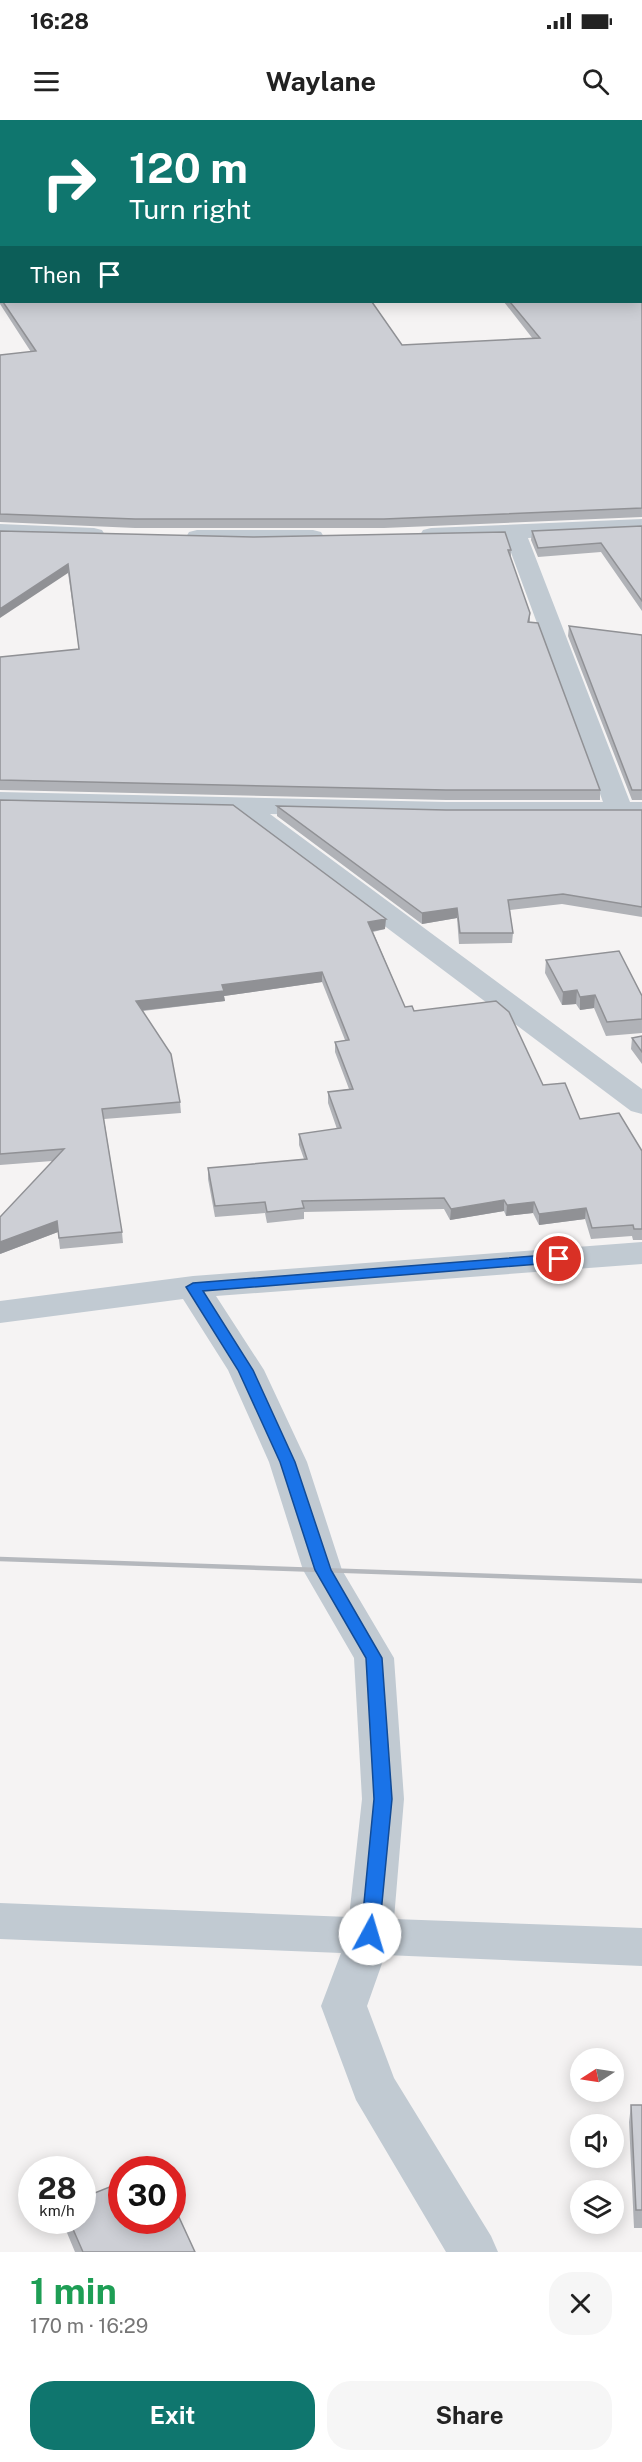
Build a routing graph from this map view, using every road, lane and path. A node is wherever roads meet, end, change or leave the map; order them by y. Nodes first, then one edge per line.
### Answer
1 (642, 526) edge
2 (0, 531) edge
3 (514, 531) junction
4 (112, 536) edge
5 (407, 536) edge
6 (171, 537) edge
7 (336, 537) edge
8 (0, 800) edge
9 (240, 805) junction
10 (631, 810) edge
11 (642, 1104) edge
12 (642, 1253) edge
13 (193, 1287) junction
14 (0, 1312) edge
15 (0, 1921) edge
16 (370, 1934) junction
17 (642, 1947) edge
18 (473, 2252) edge

1 - 3 street
2 - 4 street
3 - 5 street
3 - 10 street
6 - 7 street
8 - 9 street
9 - 10 street
9 - 11 street
12 - 13 street
13 - 14 street
13 - 16 street
15 - 16 street
16 - 17 street
16 - 18 street

